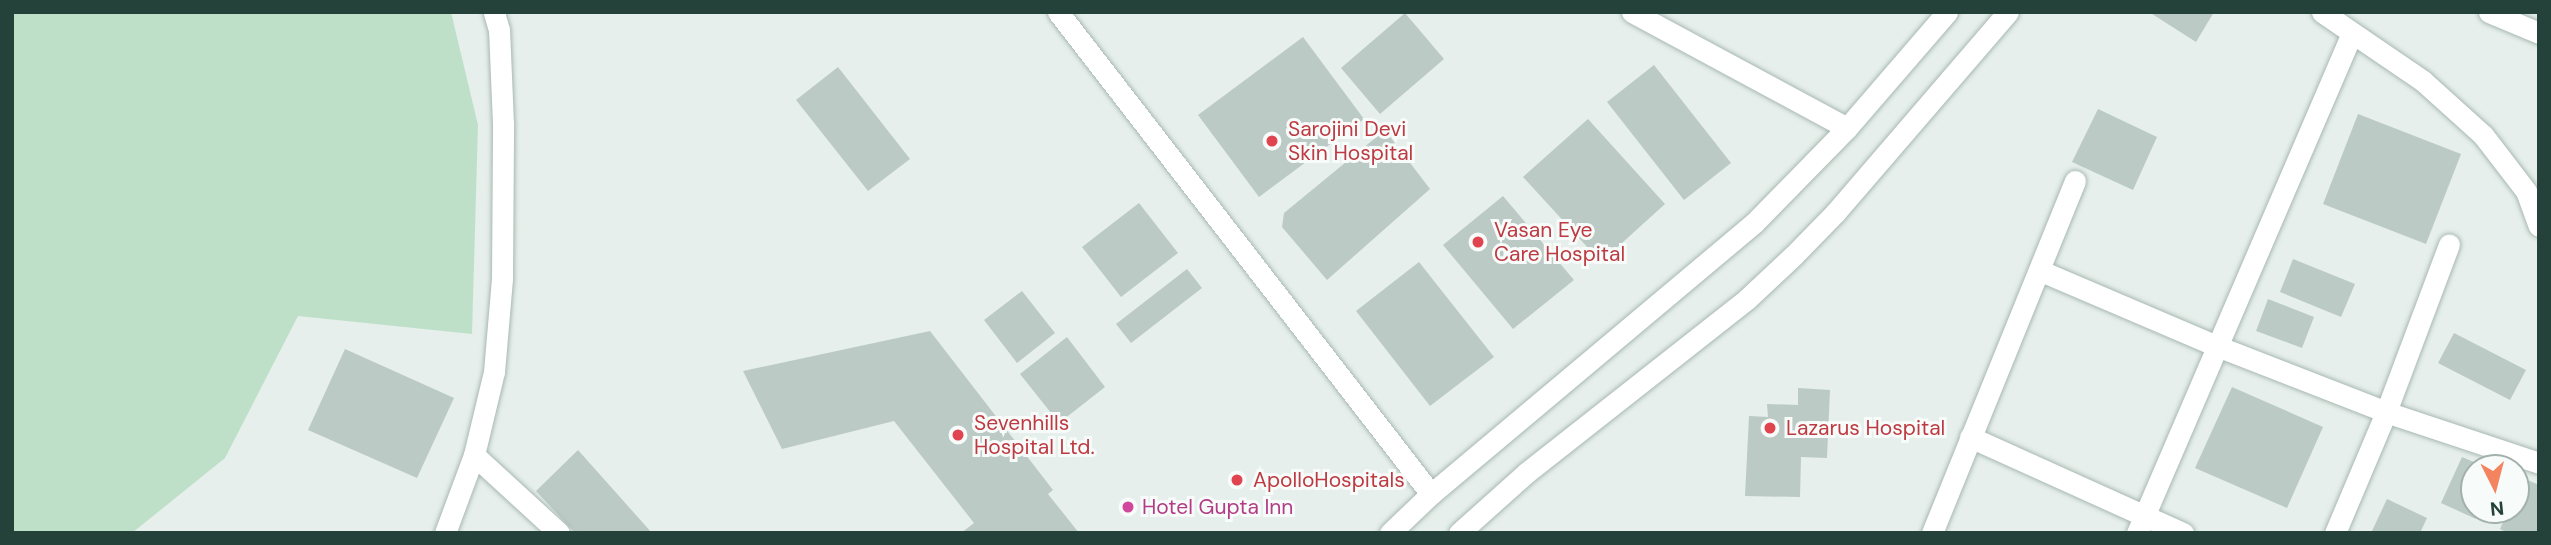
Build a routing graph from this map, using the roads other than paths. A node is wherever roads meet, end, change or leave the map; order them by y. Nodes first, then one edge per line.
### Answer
1 (494, 12) edge
2 (1058, 12) edge
3 (1632, 12) edge
4 (1947, 12) edge
5 (2008, 12) edge
6 (2322, 12) edge
7 (2489, 12) edge
8 (2352, 33) junction
9 (2539, 33) edge
10 (1847, 128) junction
11 (2075, 181) dead end
12 (2539, 226) edge
13 (2449, 244) dead end
14 (2041, 271) junction
15 (2217, 346) junction
16 (2386, 412) junction
17 (1970, 437) junction
18 (474, 456) junction
19 (2539, 463) edge
20 (1431, 494) junction
21 (2141, 525) edge
22 (445, 533) edge
23 (559, 533) edge
24 (1390, 533) edge
25 (1459, 533) edge
26 (1932, 533) edge
27 (2183, 533) edge
28 (2335, 533) edge

1 - 18 street
2 - 20 street
3 - 10 street
4 - 10 street
5 - 25 street
6 - 8 street
7 - 9 street
8 - 12 street
8 - 15 street
10 - 20 street
11 - 14 street
13 - 16 street
14 - 15 street
14 - 17 street
15 - 16 street
15 - 21 street
16 - 19 street
16 - 28 street
17 - 21 street
17 - 26 street
18 - 22 street
18 - 23 street
20 - 24 street
21 - 27 street

